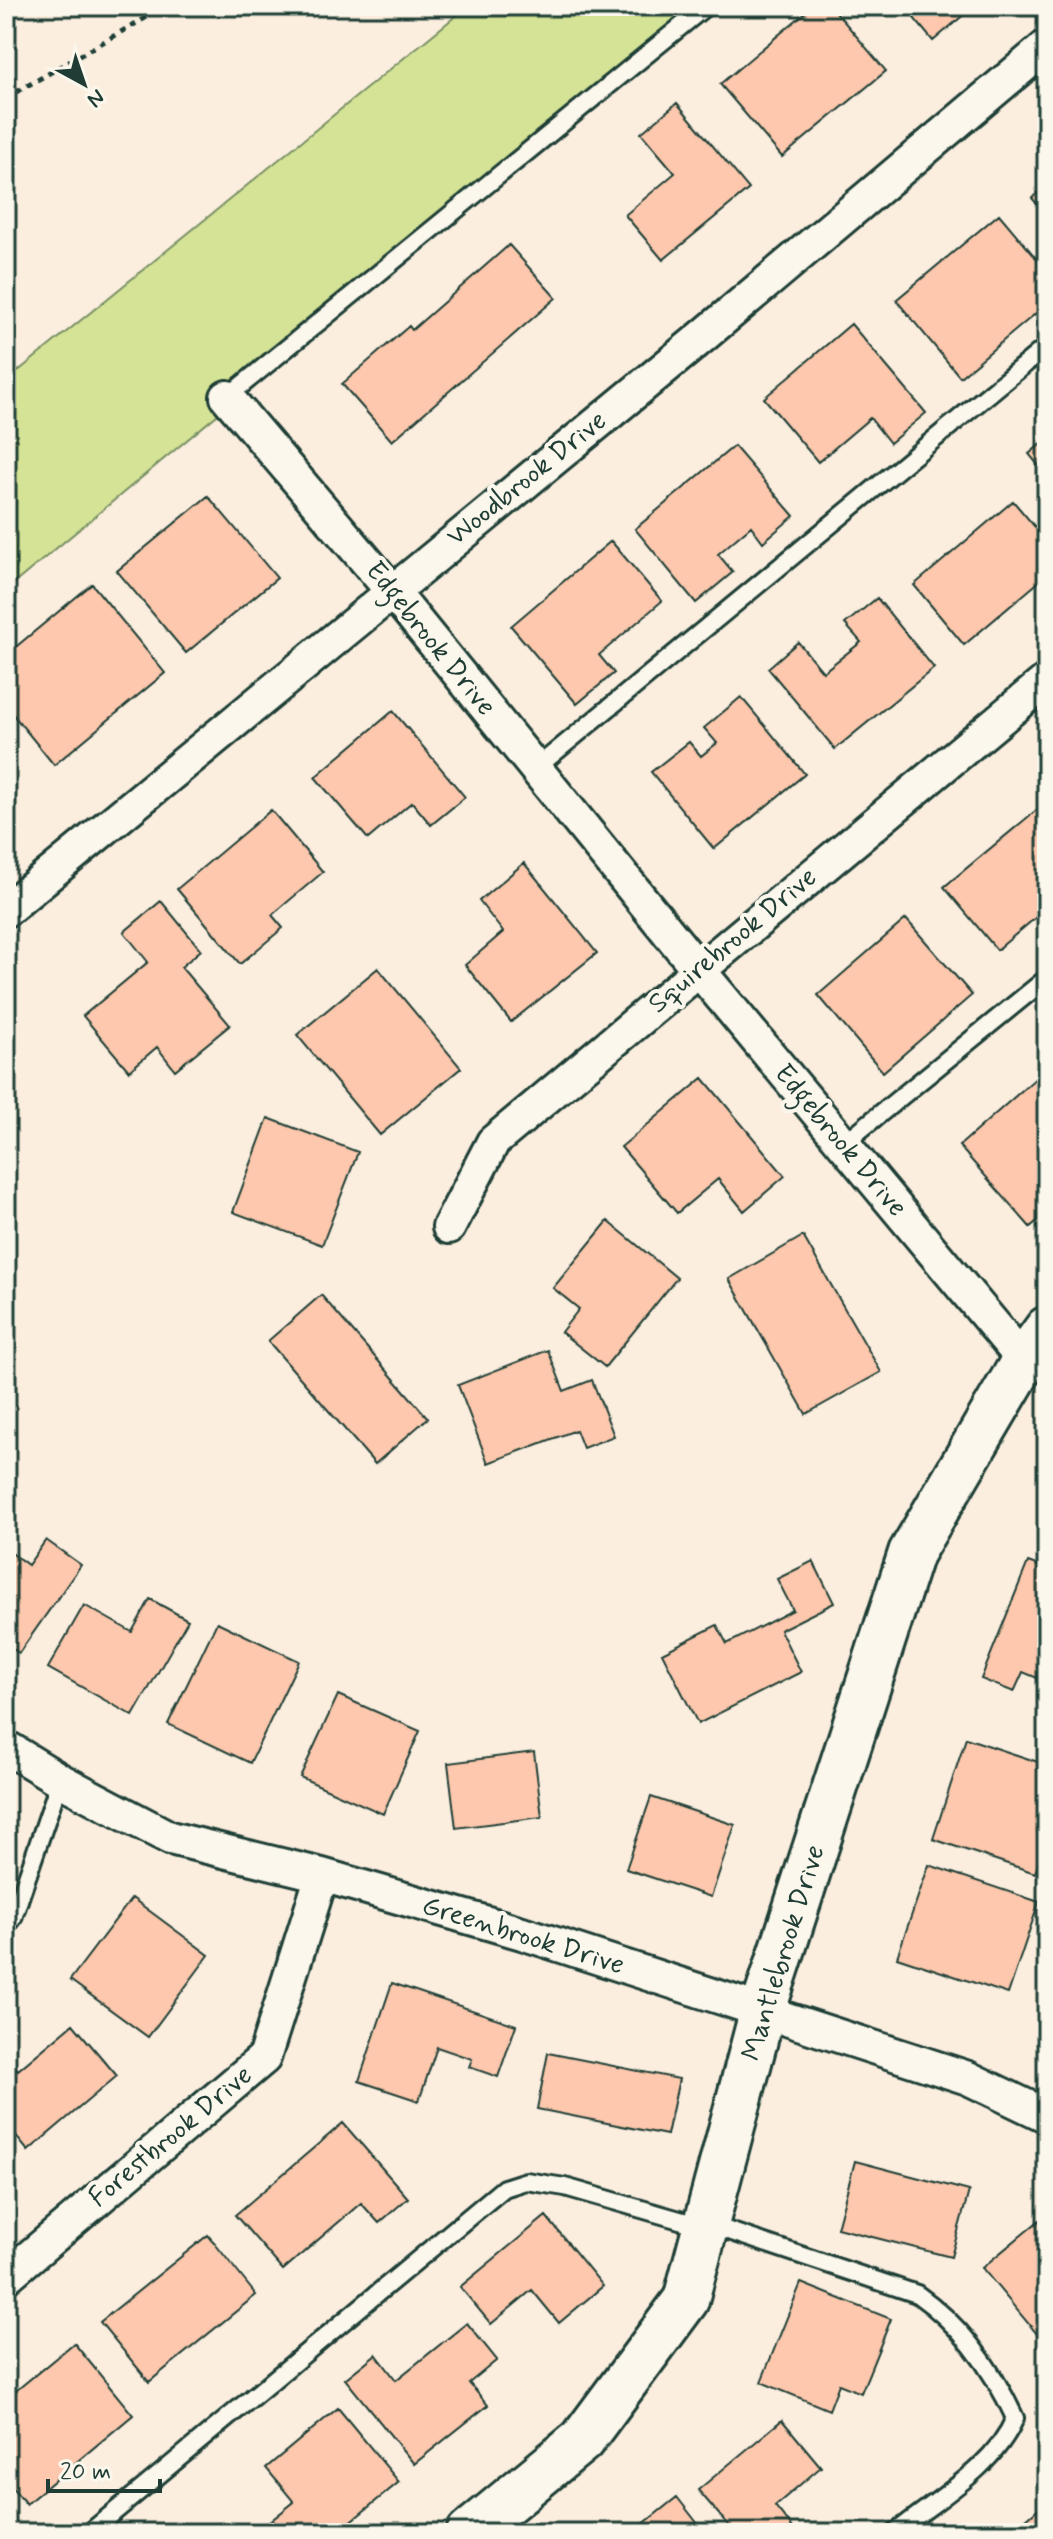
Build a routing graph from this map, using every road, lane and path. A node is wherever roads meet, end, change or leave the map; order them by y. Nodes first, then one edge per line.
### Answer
1 (166, 6) edge
2 (706, 6) edge
3 (1047, 46) edge
4 (6, 98) edge
5 (1047, 346) edge
6 (227, 397) joint
7 (391, 590) junction
8 (1047, 680) edge
9 (536, 768) junction
10 (6, 910) edge
11 (698, 969) junction
12 (1047, 978) edge
13 (843, 1144) junction
14 (449, 1227) dead end
15 (1035, 1345) edge
16 (6, 1747) edge
17 (60, 1780) junction
18 (322, 1875) junction
19 (6, 1927) edge
20 (762, 2013) junction
21 (1047, 2116) edge
22 (706, 2226) junction
23 (6, 2277) edge
24 (89, 2533) edge
25 (469, 2533) edge
26 (895, 2533) edge

1 - 4 path
2 - 6 lane, Edgebrook Drive
3 - 7 street, Woodbrook Drive
5 - 9 lane
6 - 7 street, Edgebrook Drive
7 - 9 street, Edgebrook Drive
7 - 10 street, Woodbrook Drive
8 - 11 street, Squirebrook Drive
9 - 11 street, Edgebrook Drive
11 - 13 street, Edgebrook Drive
11 - 14 street, Squirebrook Drive
12 - 13 lane
13 - 15 street, Edgebrook Drive
15 - 20 street, Mantlebrook Drive
16 - 17 street, Greenbrook Drive
17 - 18 street, Greenbrook Drive
17 - 19 lane
18 - 20 street, Greenbrook Drive
18 - 23 street, Forestbrook Drive
20 - 21 street, Greenbrook Drive
20 - 22 street, Mantlebrook Drive
22 - 24 lane
22 - 25 street, Mantlebrook Drive
22 - 26 lane

